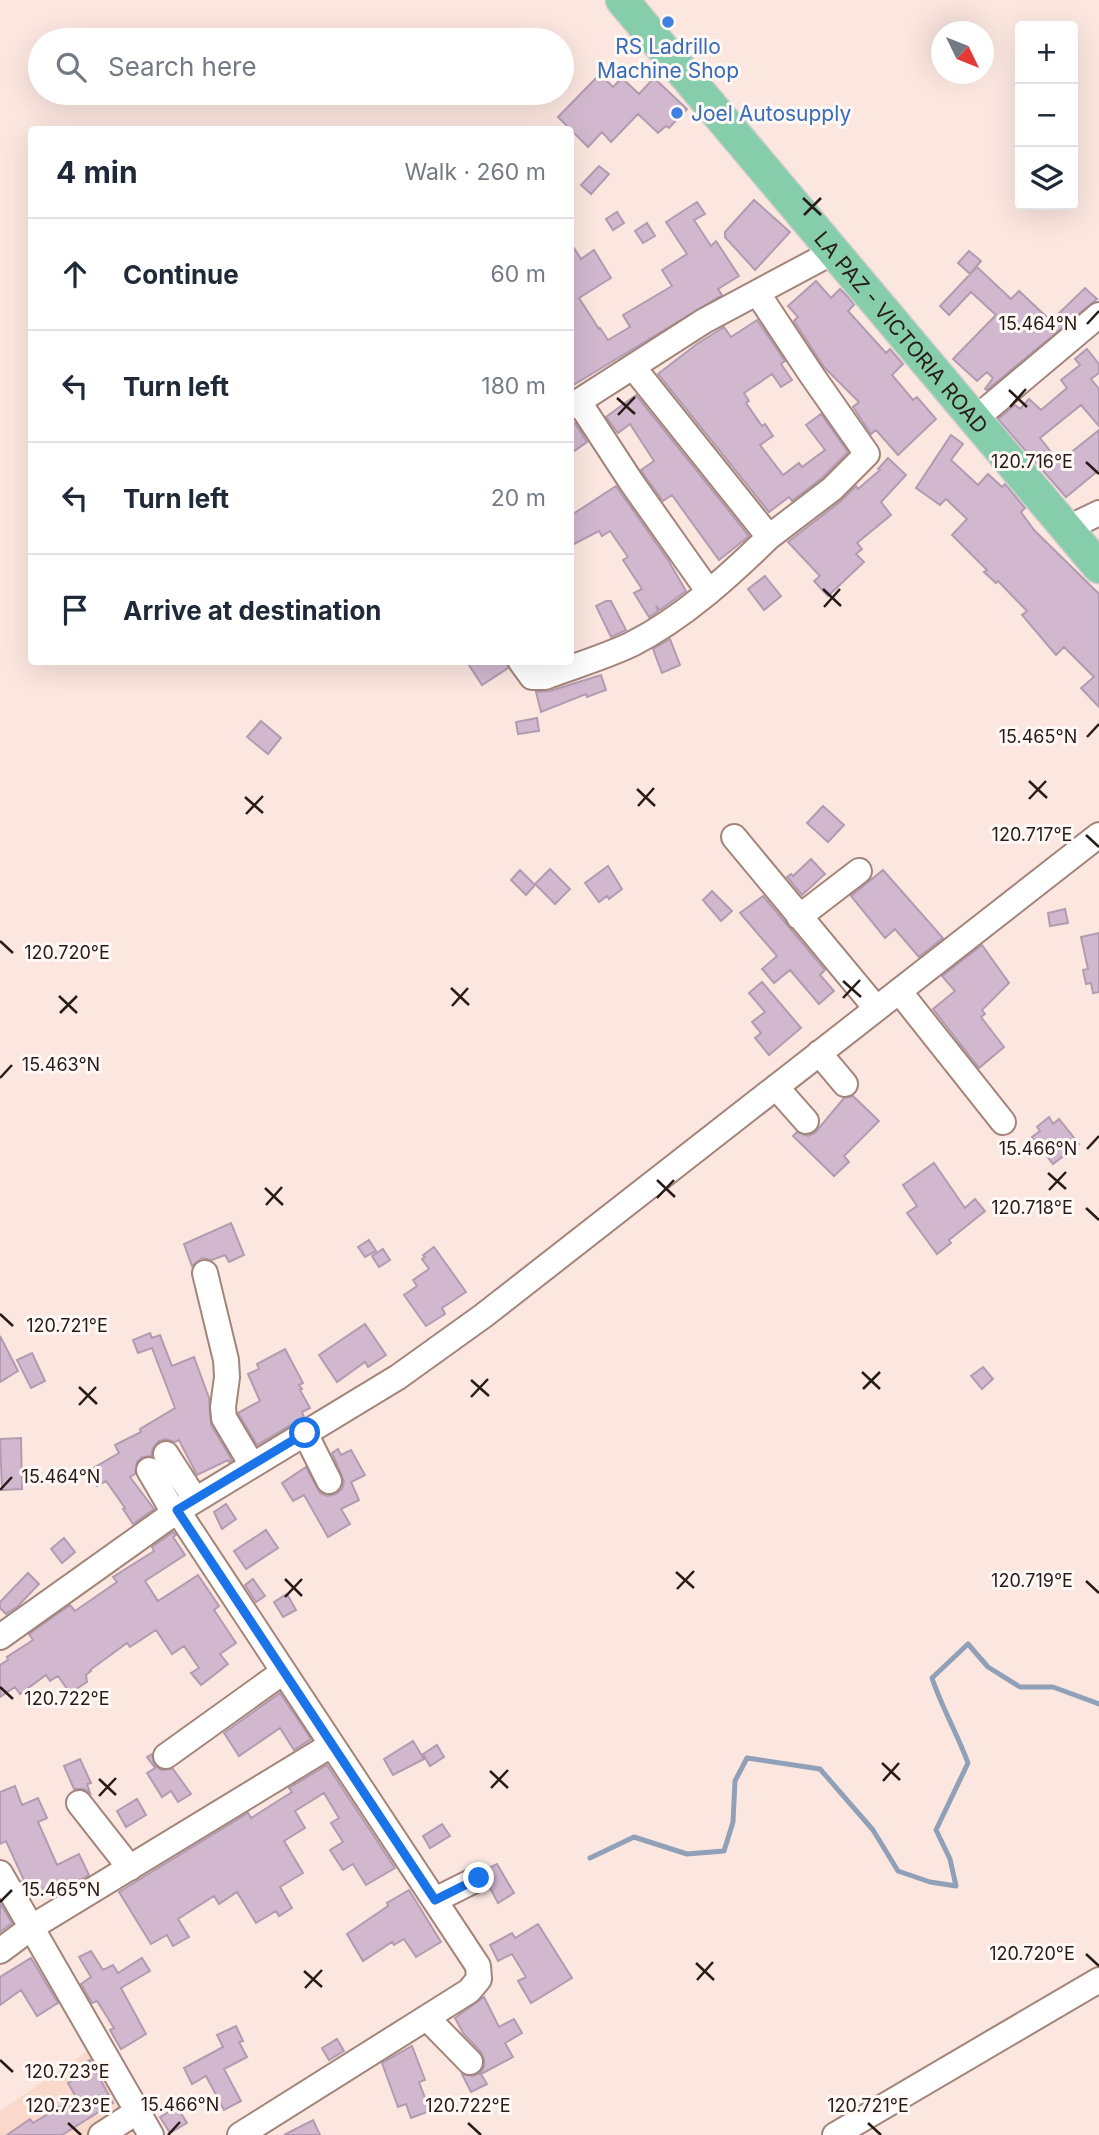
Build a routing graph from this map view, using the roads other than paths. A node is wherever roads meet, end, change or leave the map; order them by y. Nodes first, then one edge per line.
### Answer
1 (622, 0) edge
2 (833, 252) junction
3 (758, 294) junction
4 (1099, 315) edge
5 (633, 367) junction
6 (575, 405) edge
7 (974, 420) junction
8 (1099, 513) edge
9 (1066, 529) junction
10 (769, 537) junction
11 (1099, 567) edge
12 (709, 592) junction
13 (523, 665) edge
14 (1099, 835) edge
15 (734, 836) dead end
16 (859, 872) dead end
17 (799, 917) junction
18 (899, 990) junction
19 (876, 1008) junction
20 (819, 1053) junction
21 (845, 1084) dead end
22 (776, 1087) junction
23 (806, 1121) dead end
24 (1003, 1122) dead end
25 (205, 1273) dead end
26 (305, 1433) junction
27 (157, 1462) dead end
28 (252, 1465) junction
29 (329, 1481) dead end
30 (182, 1507) junction
31 (0, 1637) edge
32 (283, 1672) junction
33 (331, 1745) junction
34 (166, 1756) dead end
35 (79, 1803) dead end
36 (130, 1868) junction
37 (0, 1873) edge
38 (479, 1878) dead end
39 (435, 1900) junction
40 (32, 1927) junction
41 (0, 1951) edge
42 (1099, 1980) edge
43 (426, 2018) junction
44 (470, 2062) dead end
45 (138, 2111) junction
46 (101, 2135) edge
47 (151, 2135) edge
48 (240, 2135) edge
49 (835, 2135) edge

1 - 2 main road, LA PAZ - VICTORIA ROAD
2 - 3 street
2 - 7 main road, LA PAZ - VICTORIA ROAD
3 - 5 street
3 - 10 street
4 - 7 street
5 - 6 street
5 - 10 street
6 - 12 street
7 - 9 main road, LA PAZ - VICTORIA ROAD
8 - 9 street
9 - 11 main road, LA PAZ - VICTORIA ROAD
10 - 12 street
12 - 13 street
14 - 18 street
15 - 17 street
16 - 17 street
17 - 19 street
18 - 19 street
18 - 24 street
19 - 20 street
20 - 21 street
20 - 22 street
22 - 23 street
22 - 26 street
25 - 28 street
26 - 28 street
26 - 29 street
27 - 30 street
28 - 30 street
30 - 31 street
30 - 32 street
32 - 33 street
32 - 34 street
33 - 36 street
33 - 39 street
35 - 36 street
36 - 40 street
37 - 40 street
38 - 39 street
39 - 43 street
40 - 41 street
40 - 45 street
42 - 49 street
43 - 44 street
43 - 48 street
45 - 46 street
45 - 47 street

